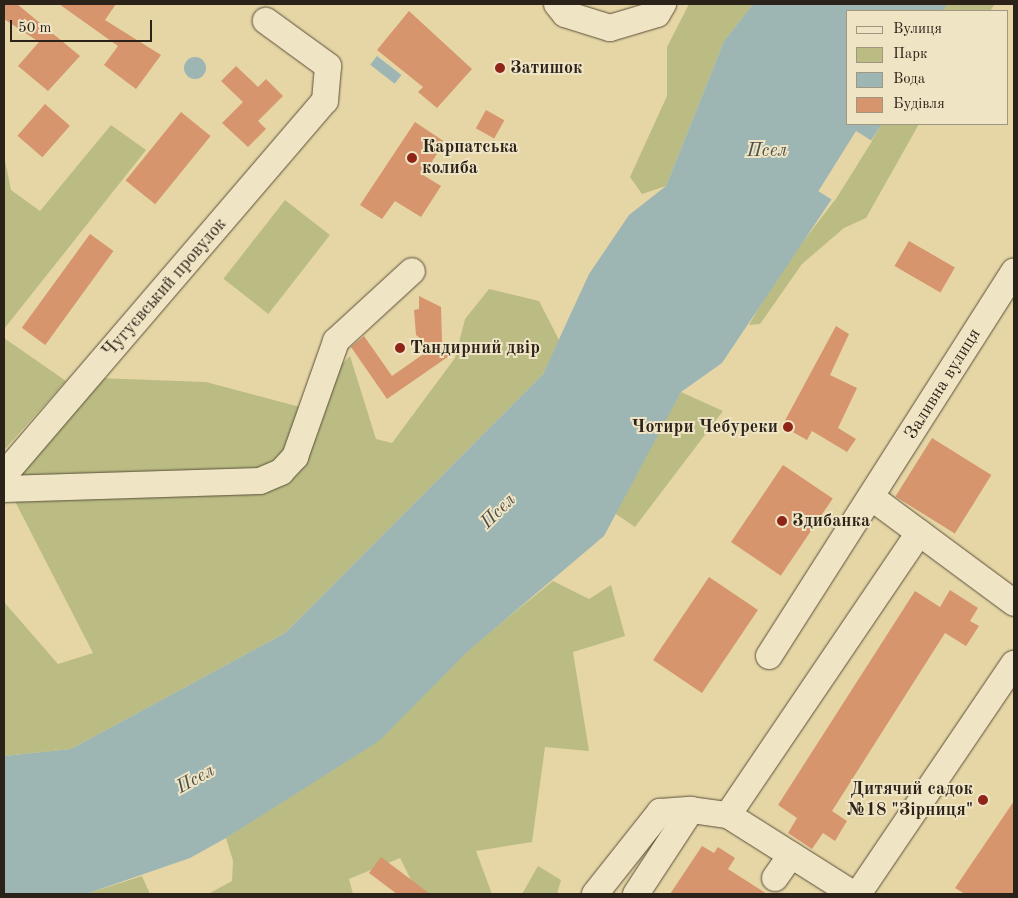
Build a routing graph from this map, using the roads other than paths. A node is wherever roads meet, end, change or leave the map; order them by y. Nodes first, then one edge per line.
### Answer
1 (557, 4) edge
2 (663, 4) edge
3 (266, 21) dead end
4 (1014, 270) edge
5 (412, 271) dead end
6 (4, 475) edge
7 (4, 489) edge
8 (871, 497) junction
9 (919, 533) junction
10 (1014, 603) edge
11 (769, 656) dead end
12 (1014, 664) edge
13 (692, 810) junction
14 (728, 815) junction
15 (791, 855) junction
16 (775, 878) dead end
17 (595, 894) edge
18 (636, 894) edge
19 (853, 894) edge
20 (858, 894) edge

1 - 2 street
3 - 6 street, Чугуєвський провулок
4 - 8 street, Заливна вулиця
5 - 7 street
8 - 9 street
8 - 11 street, Заливна вулиця
9 - 10 street
9 - 14 street
12 - 20 street
13 - 14 street
13 - 17 street
13 - 18 street
14 - 15 street
15 - 16 street
15 - 19 street

